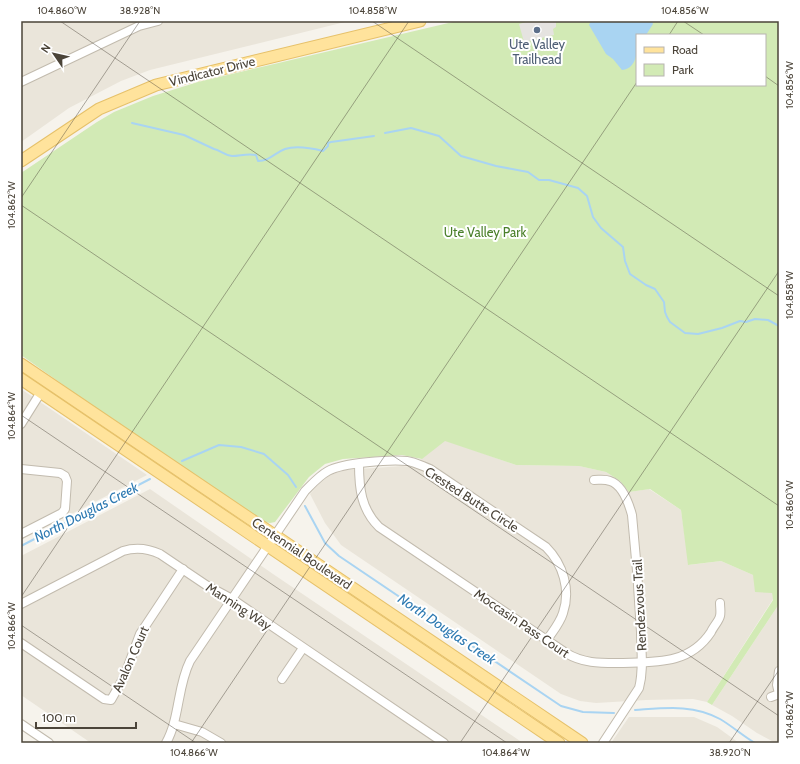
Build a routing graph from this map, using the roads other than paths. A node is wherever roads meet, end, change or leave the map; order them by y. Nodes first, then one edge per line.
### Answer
1 (158, 21) edge
2 (420, 21) edge
3 (21, 82) edge
4 (21, 161) edge
5 (21, 364) edge
6 (21, 379) edge
7 (41, 392) junction
8 (21, 424) edge
9 (359, 464) junction
10 (21, 469) edge
11 (594, 480) dead end
12 (21, 534) edge
13 (275, 535) junction
14 (268, 546) junction
15 (183, 569) junction
16 (232, 599) junction
17 (720, 603) dead end
18 (21, 604) edge
19 (547, 640) junction
20 (21, 644) edge
21 (303, 648) junction
22 (642, 662) junction
23 (779, 671) edge
24 (282, 679) dead end
25 (775, 695) edge
26 (21, 724) edge
27 (174, 724) junction
28 (49, 743) edge
29 (166, 743) edge
30 (221, 743) edge
31 (444, 743) edge
32 (559, 743) edge
33 (582, 743) edge
34 (603, 743) edge

1 - 3 street
2 - 4 main road, Vindicator Drive
5 - 13 main road, Centennial Boulevard
6 - 7 main road, Centennial Boulevard
7 - 8 street
7 - 14 main road, Centennial Boulevard
9 - 13 street, Crested Butte Circle
9 - 19 street, Moccasin Pass Court
9 - 19 street, Crested Butte Circle
10 - 12 street
11 - 22 street, Rendezvous Trail
13 - 14 street, Crested Butte Circle
13 - 33 main road, Centennial Boulevard
14 - 16 street, Crested Butte Circle
14 - 32 main road, Centennial Boulevard
15 - 16 street, Manning Way
15 - 18 street, Manning Way
15 - 20 street, Avalon Court
16 - 21 street, Manning Way
16 - 27 street, Crested Butte Circle
17 - 22 street, Moccasin Pass Court
19 - 22 street, Moccasin Pass Court
21 - 24 street
21 - 31 street, Manning Way
22 - 34 street, Rendezvous Trail
23 - 25 street
26 - 28 street
27 - 29 street, Crested Butte Circle
27 - 30 street

